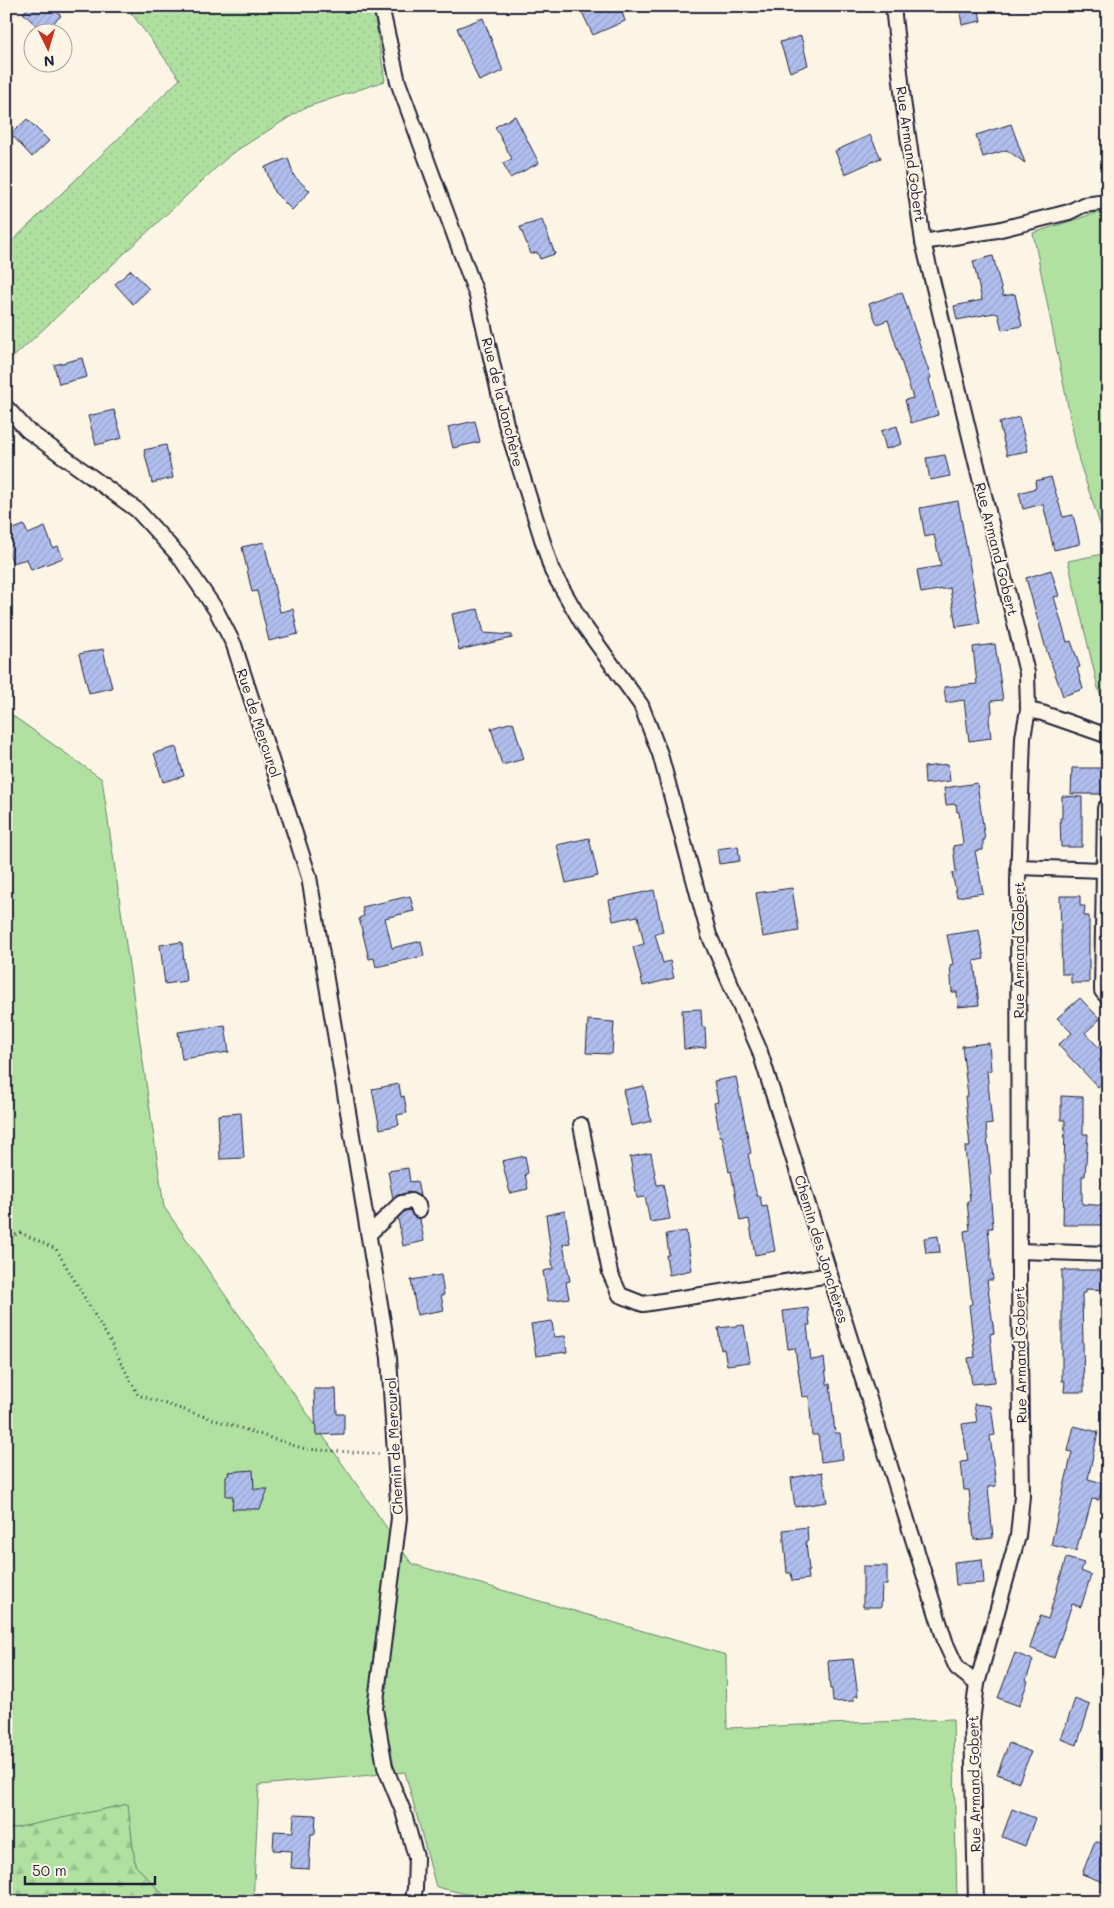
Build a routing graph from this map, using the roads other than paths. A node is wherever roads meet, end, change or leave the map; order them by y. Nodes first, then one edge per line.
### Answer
1 (381, 6) edge
2 (893, 6) edge
3 (1108, 202) edge
4 (923, 242) junction
5 (6, 407) edge
6 (1028, 710) junction
7 (1108, 736) edge
8 (675, 807) joint
9 (1105, 808) dead end
10 (1018, 867) junction
11 (1103, 870) junction
12 (1108, 998) edge
13 (581, 1125) dead end
14 (351, 1127) joint
15 (419, 1210) dead end
16 (369, 1234) junction
17 (1019, 1252) junction
18 (1108, 1254) edge
19 (830, 1275) junction
20 (977, 1684) junction
21 (412, 1902) edge
22 (976, 1902) edge

1 - 8 street, Rue de la Jonchère
2 - 4 street, Rue Armand Gobert
3 - 4 street
4 - 6 street, Rue Armand Gobert
5 - 14 street, Rue de Mercurol
6 - 7 street
6 - 10 street, Rue Armand Gobert
8 - 19 street, Chemin des Jonchères
9 - 11 street
10 - 11 street
10 - 17 street, Rue Armand Gobert
11 - 12 street
13 - 19 street
14 - 16 street, Chemin de Mercurol
15 - 16 street
16 - 21 street, Chemin de Mercurol
17 - 18 street
17 - 20 street, Rue Armand Gobert
19 - 20 street, Chemin des Jonchères
20 - 22 street, Rue Armand Gobert

